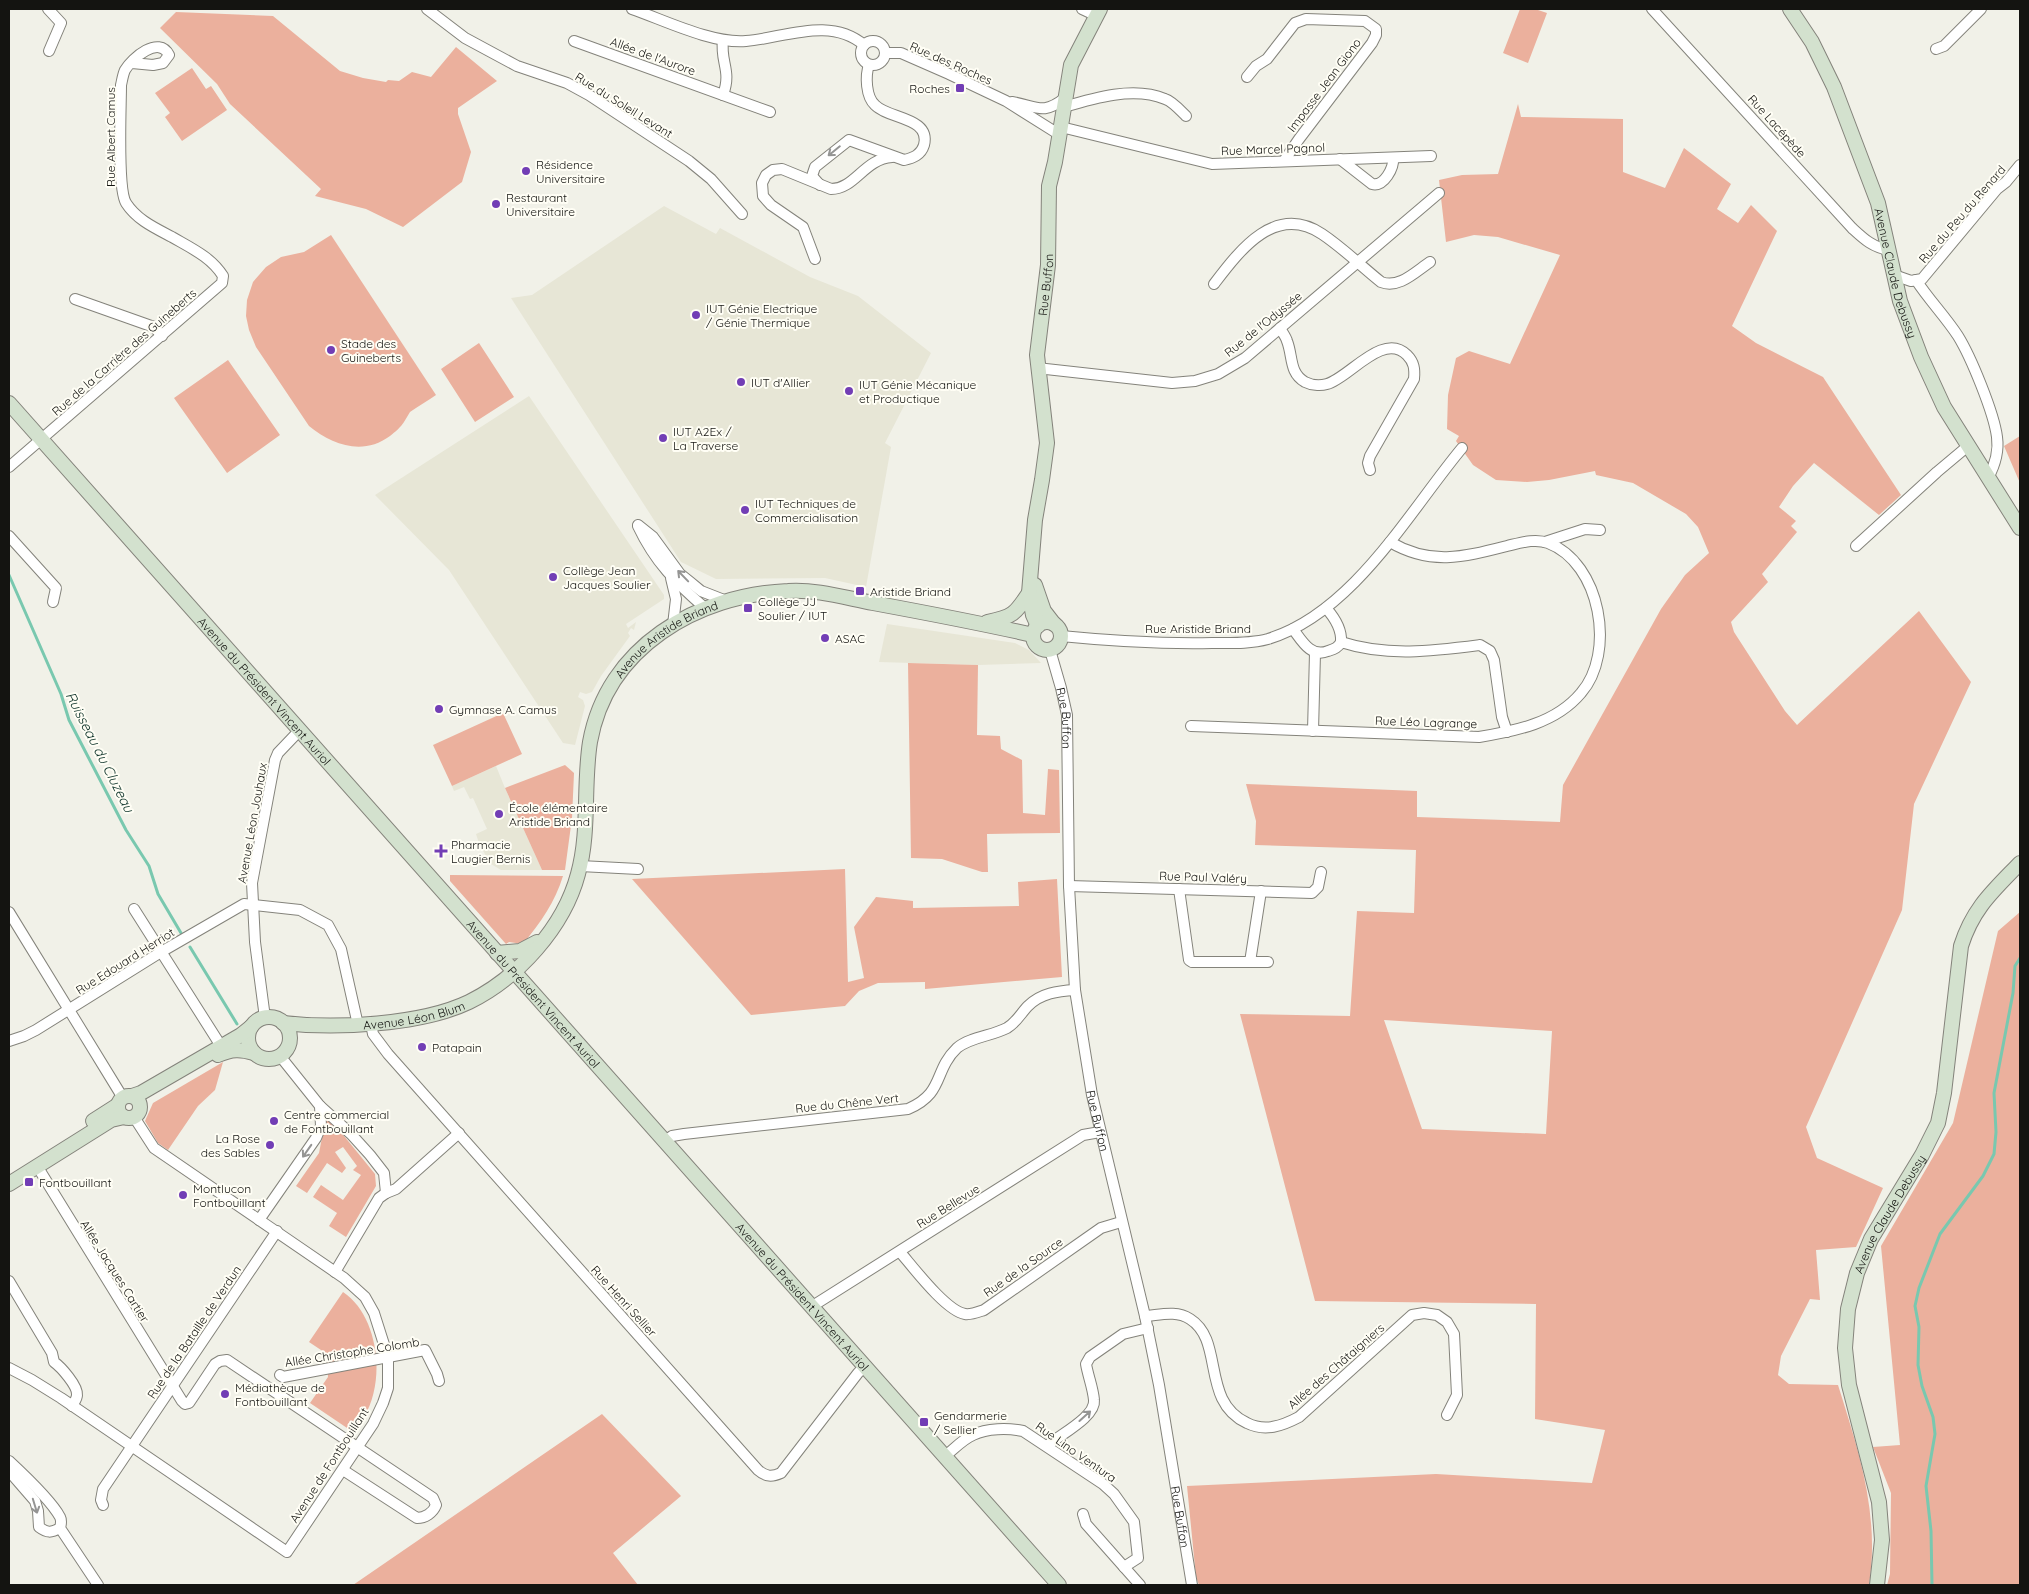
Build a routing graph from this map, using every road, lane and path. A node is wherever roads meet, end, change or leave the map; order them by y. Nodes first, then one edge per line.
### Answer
1 (48, 9) edge
2 (427, 9) edge
3 (632, 9) edge
4 (1082, 9) edge
5 (1652, 9) edge
6 (1790, 9) edge
7 (1981, 9) edge
8 (1098, 12) edge
9 (723, 40) junction
10 (574, 41) dead end
11 (864, 45) junction
12 (1936, 49) dead end
13 (49, 51) dead end
14 (885, 53) junction
15 (132, 63) dead end
16 (869, 65) junction
17 (1247, 77) dead end
18 (723, 95) junction
19 (1006, 101) junction
20 (1065, 103) junction
21 (770, 112) dead end
22 (1186, 116) dead end
23 (1060, 131) junction
24 (1431, 156) dead end
25 (893, 157) junction
26 (1393, 158) junction
27 (1340, 159) junction
28 (1284, 161) junction
29 (2020, 165) edge
30 (815, 167) junction
31 (796, 174) junction
32 (820, 185) junction
33 (1439, 193) dead end
34 (742, 214) dead end
35 (1889, 250) junction
36 (815, 260) dead end
37 (1358, 262) junction
38 (1430, 262) dead end
39 (1894, 275) junction
40 (1916, 280) junction
41 (222, 283) joint
42 (1214, 284) dead end
43 (75, 299) dead end
44 (1280, 328) junction
45 (162, 336) junction
46 (1038, 368) junction
47 (9, 403) edge
48 (41, 440) junction
49 (1968, 446) junction
50 (1462, 448) dead end
51 (9, 467) edge
52 (1370, 470) dead end
53 (1988, 478) junction
54 (2020, 528) edge
55 (1600, 530) dead end
56 (9, 536) edge
57 (1390, 542) junction
58 (1545, 542) junction
59 (1856, 546) dead end
60 (1031, 567) junction
61 (671, 577) junction
62 (1029, 593) junction
63 (724, 600) junction
64 (52, 602) dead end
65 (705, 608) junction
66 (1326, 608) junction
67 (982, 623) junction
68 (673, 625) junction
69 (1294, 629) junction
70 (1035, 630) junction
71 (1057, 630) junction
72 (1341, 642) junction
73 (1050, 650) junction
74 (1315, 652) junction
75 (1191, 726) dead end
76 (299, 730) junction
77 (1313, 730) junction
78 (1507, 732) junction
79 (2020, 863) edge
80 (580, 866) junction
81 (638, 869) dead end
82 (1321, 872) dead end
83 (1069, 886) junction
84 (1178, 889) junction
85 (1261, 891) junction
86 (254, 905) junction
87 (134, 909) dead end
88 (9, 912) edge
89 (552, 928) junction
90 (161, 952) junction
91 (497, 952) junction
92 (1250, 962) junction
93 (1268, 962) dead end
94 (514, 971) junction
95 (1075, 990) junction
96 (69, 1010) junction
97 (265, 1018) junction
98 (283, 1023) junction
99 (365, 1024) junction
100 (305, 1026) junction
101 (251, 1027) junction
102 (290, 1040) junction
103 (9, 1041) edge
104 (221, 1046) junction
105 (254, 1053) junction
106 (280, 1056) junction
107 (320, 1106) junction
108 (129, 1107) junction
109 (1100, 1132) junction
110 (459, 1133) junction
111 (665, 1141) junction
112 (37, 1166) junction
113 (9, 1173) edge
114 (9, 1184) edge
115 (386, 1193) junction
116 (260, 1220) junction
117 (1121, 1222) junction
118 (277, 1231) junction
119 (900, 1252) junction
120 (335, 1272) junction
121 (9, 1281) edge
122 (811, 1307) junction
123 (1145, 1316) junction
124 (1148, 1328) junction
125 (388, 1357) junction
126 (865, 1366) junction
127 (9, 1368) edge
128 (280, 1375) dead end
129 (439, 1381) dead end
130 (172, 1387) junction
131 (72, 1406) junction
132 (1447, 1415) dead end
133 (1047, 1446) junction
134 (132, 1447) junction
135 (358, 1448) junction
136 (945, 1456) junction
137 (9, 1461) edge
138 (343, 1470) junction
139 (9, 1471) edge
140 (103, 1505) dead end
141 (1083, 1514) dead end
142 (60, 1528) junction
143 (1124, 1568) junction
144 (98, 1585) edge
145 (1059, 1585) edge
146 (1140, 1585) edge
147 (1192, 1585) edge
148 (1877, 1585) edge

1 - 13 street
2 - 34 street, Rue du Soleil Levant
3 - 9 street
4 - 8 street
5 - 35 street, Rue Lacépède
6 - 35 main road, Avenue Claude Debussy
7 - 12 street
8 - 20 main road, Rue Buffon
9 - 11 street
9 - 18 street
10 - 18 street, Allée de l'Aurore
11 - 14 street
11 - 16 street
14 - 16 street
14 - 19 street, Rue des Roches
15 - 41 street, Rue Albert Camus
16 - 25 street
17 - 28 street, Impasse Jean Giono
18 - 21 street, Allée de l'Aurore
19 - 20 street, Rue des Roches
19 - 23 street, Rue des Roches
20 - 22 street, Rue des Roches
20 - 23 main road, Rue Buffon
23 - 28 street, Rue Marcel Pagnol
23 - 46 main road, Rue Buffon
24 - 26 street, Rue Marcel Pagnol
25 -> 30 street
25 - 32 street
26 - 27 street, Rue Marcel Pagnol
26 - 27 street
27 - 28 street, Rue Marcel Pagnol
29 - 40 street, Rue du Peu du Renard
30 - 31 street
30 - 32 street
31 - 32 street
31 - 36 street
33 - 37 street, Rue de l'Odyssée
35 - 39 main road, Avenue Claude Debussy
37 - 38 street
37 - 42 street
37 - 44 street, Rue de l'Odyssée
39 - 40 street, Rue du Peu du Renard
39 - 49 main road, Avenue Claude Debussy
40 - 53 street
41 - 45 street, Rue de la Carrière des Guineberts
43 - 45 street
44 - 46 street, Rue de l'Odyssée
44 - 52 street
45 - 48 street, Rue de la Carrière des Guineberts
46 - 60 main road, Rue Buffon
47 - 48 main road, Avenue du Président Vincent Auriol
48 - 51 street, Rue de la Carrière des Guineberts
48 - 76 main road, Avenue du Président Vincent Auriol
49 - 53 main road, Avenue Claude Debussy
49 - 59 street
50 - 57 street, Rue Aristide Briand
53 - 54 main road, Avenue Claude Debussy
55 - 58 street
56 - 64 street
57 - 58 street
57 - 66 street, Rue Aristide Briand
58 - 78 street, Rue Léo Lagrange
60 - 62 main road, Rue Buffon
60 - 71 main road, Rue Buffon
63 -> 61 street
61 - 65 street
61 - 68 street
62 - 67 main road
62 - 70 main road, Rue Buffon
63 - 65 main road, Avenue Aristide Briand
63 - 67 main road, Avenue Aristide Briand
65 - 68 main road, Avenue Aristide Briand
66 - 69 street, Rue Aristide Briand
66 - 72 street
67 - 70 main road, Avenue Aristide Briand
68 - 80 main road, Avenue Aristide Briand
69 - 71 street, Rue Aristide Briand
69 - 74 street
70 - 71 main road
70 - 73 main road
71 - 73 main road
72 - 74 street
72 - 78 street
73 - 83 street, Rue Buffon
74 - 77 street
75 - 77 street, Rue Léo Lagrange
76 - 86 street, Avenue Léon Jouhaux
76 - 91 main road, Avenue du Président Vincent Auriol
77 - 78 street, Rue Léo Lagrange
79 - 148 main road, Avenue Claude Debussy
80 - 81 street
80 - 89 main road, Avenue Aristide Briand
82 - 85 street, Rue Paul Valéry
83 - 84 street, Rue Paul Valéry
83 - 95 street, Rue Buffon
84 - 85 street, Rue Paul Valéry
84 - 92 street
85 - 92 street
86 - 90 street, Rue Edouard Herriot
86 - 97 street, Avenue Léon Jouhaux
86 - 99 street, Rue Henri Sellier
87 - 90 street
88 - 96 street, Avenue de Fontbouillant
89 - 91 main road
89 - 94 main road, Avenue Aristide Briand
90 - 96 street, Rue Edouard Herriot
90 - 104 street
91 - 94 main road, Avenue du Président Vincent Auriol
92 - 93 street
94 - 99 main road, Avenue Léon Blum
94 - 111 main road, Avenue du Président Vincent Auriol
95 - 109 street, Rue Buffon
95 - 111 street, Rue du Chêne Vert
96 - 103 street, Rue Edouard Herriot
96 - 108 street, Avenue de Fontbouillant
97 - 98 main road, Avenue Léon Blum
97 - 101 main road
98 - 100 main road, Avenue Léon Blum
98 - 102 main road
99 - 100 main road, Avenue Léon Blum
99 - 110 street, Rue Henri Sellier
100 - 102 main road
101 - 104 main road
101 - 105 main road
102 - 106 main road
104 - 108 main road
105 - 106 main road
105 - 108 main road
106 - 107 street
107 - 115 street
107 -> 116 street
108 - 112 main road
108 - 113 main road
108 - 116 street, Avenue de Fontbouillant
109 - 117 street, Rue Buffon
109 - 119 street, Rue Bellevue
110 - 115 street
110 - 126 street, Rue Henri Sellier
111 - 122 main road, Avenue du Président Vincent Auriol
112 - 114 main road
112 - 130 street, Allée Jacques Cartier
115 - 120 street
116 - 118 street, Avenue de Fontbouillant
117 - 119 street, Rue de la Source
117 - 123 street, Rue Buffon
118 - 120 street, Avenue de Fontbouillant
118 - 130 street, Rue de la Bataille de Verdun
119 - 122 street, Rue Bellevue
120 - 125 street, Avenue de Fontbouillant
121 - 131 street
122 - 126 main road, Avenue du Président Vincent Auriol
123 - 124 street, Rue Buffon
123 - 132 street, Allée des Châtaigniers
133 -> 124 street
124 - 147 street, Rue Buffon
125 - 128 street, Allée Christophe Colomb
125 - 129 street, Allée Christophe Colomb
125 - 135 street, Avenue de Fontbouillant
126 - 136 main road, Avenue du Président Vincent Auriol
127 - 131 street, Avenue de Fontbouillant
130 - 134 street, Rue de la Bataille de Verdun
130 - 135 street, Allée Jacques Cartier
131 - 134 street, Avenue de Fontbouillant
133 - 136 street, Rue Lino Ventura
133 - 143 street, Rue Lino Ventura
134 - 138 street, Avenue de Fontbouillant
134 - 140 street, Rue de la Bataille de Verdun
135 - 138 street, Avenue de Fontbouillant
135 - 138 street
136 - 145 main road, Avenue du Président Vincent Auriol
137 - 142 street
139 -> 142 street
141 - 143 street
142 - 144 street
143 - 146 street

